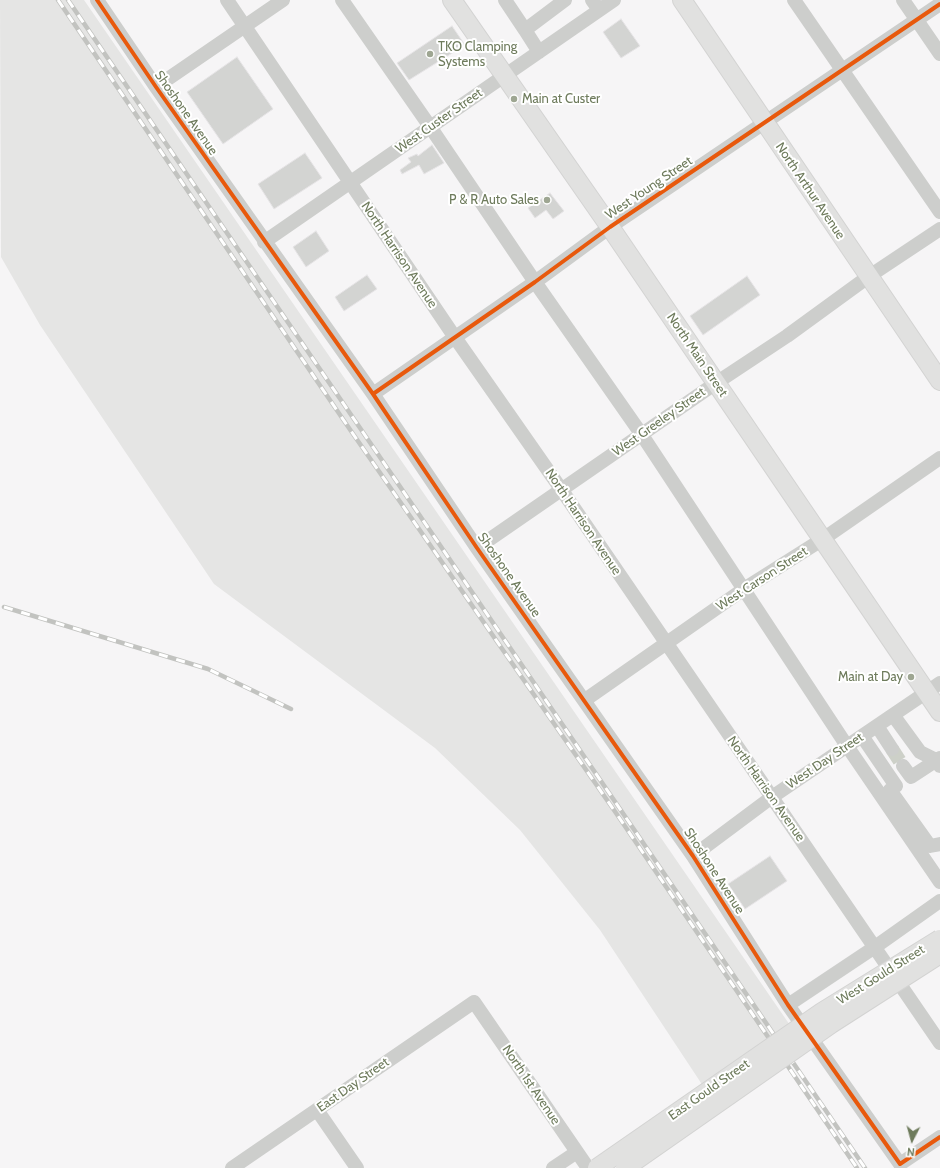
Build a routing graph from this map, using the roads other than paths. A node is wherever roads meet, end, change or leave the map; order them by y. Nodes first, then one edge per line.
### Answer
1 (97, 0) edge
2 (227, 0) edge
3 (282, 0) edge
4 (342, 0) edge
5 (452, 0) edge
6 (504, 0) edge
7 (565, 0) edge
8 (614, 0) edge
9 (682, 0) edge
10 (794, 0) edge
11 (902, 0) edge
12 (940, 4) edge
13 (596, 5) edge
14 (916, 20) junction
15 (245, 26) junction
16 (525, 30) junction
17 (539, 52) junction
18 (940, 54) edge
19 (842, 69) junction
20 (505, 76) junction
21 (156, 87) junction
22 (764, 123) junction
23 (431, 128) junction
24 (350, 182) junction
25 (940, 212) edge
26 (610, 227) junction
27 (940, 229) edge
28 (264, 242) junction
29 (868, 276) junction
30 (535, 282) junction
31 (454, 336) junction
32 (940, 381) edge
33 (716, 382) junction
34 (373, 394) junction
35 (642, 435) junction
36 (940, 458) edge
37 (561, 489) junction
38 (823, 540) junction
39 (477, 548) junction
40 (744, 588) junction
41 (666, 643) junction
42 (934, 687) edge
43 (585, 700) junction
44 (940, 712) edge
45 (893, 715) junction
46 (877, 726) junction
47 (862, 736) junction
48 (847, 746) junction
49 (892, 749) tunnel mouth
50 (939, 762) edge
51 (889, 790) junction
52 (772, 797) junction
53 (940, 844) edge
54 (693, 856) junction
55 (938, 874) edge
56 (940, 901) edge
57 (940, 939) edge
58 (875, 947) junction
59 (940, 954) edge
60 (474, 1002) joint
61 (788, 1005) junction
62 (826, 1018) junction
63 (940, 1043) edge
64 (317, 1110) junction
65 (940, 1137) edge
66 (577, 1152) junction
67 (232, 1168) edge
68 (357, 1168) edge
69 (553, 1168) edge
70 (588, 1168) edge
71 (597, 1168) edge
72 (625, 1168) edge

1 - 21 street, Shoshone Avenue
2 - 15 street, North Harrison Avenue
3 - 15 street
4 - 23 street
5 - 20 main road, North Main Street
6 - 16 street
7 - 16 street
8 - 13 street, West Custer Street
9 - 22 main road, North Arthur Avenue
10 - 19 street
11 - 14 street
12 - 14 street, West Young Street
13 - 17 street, West Custer Street
14 - 18 street
14 - 19 street, West Young Street
15 - 21 street
15 - 24 street, North Harrison Avenue
16 - 17 street
17 - 20 street, West Custer Street
19 - 22 street, West Young Street
19 - 25 street
20 - 23 street, West Custer Street
20 - 26 main road, North Main Street
21 - 28 street, Shoshone Avenue
22 - 26 street, West Young Street
22 - 29 main road, North Arthur Avenue
23 - 24 street, West Custer Street
23 - 30 street
24 - 28 street, West Custer Street
24 - 31 street, North Harrison Avenue
26 - 30 street, West Young Street
26 - 33 main road, North Main Street
27 - 29 street, West Greeley Street
28 - 34 street, Shoshone Avenue
29 - 32 main road, North Arthur Avenue
29 - 33 street, West Greeley Street
30 - 31 street, West Young Street
30 - 35 street
31 - 34 street, West Young Street
31 - 37 street, North Harrison Avenue
33 - 35 street, West Greeley Street
33 - 38 main road, North Main Street
34 - 39 street, Shoshone Avenue
35 - 37 street, West Greeley Street
35 - 40 street
36 - 38 street, West Carson Street
37 - 39 street, West Greeley Street
37 - 41 street, North Harrison Avenue
38 - 40 street, West Carson Street
38 - 42 main road, North Main Street
39 - 43 street, Shoshone Avenue
40 - 41 street, West Carson Street
40 - 48 street
41 - 43 street, West Carson Street
41 - 52 street, North Harrison Avenue
42 - 44 main road, North Main Street
42 - 45 street, West Day Street
43 - 54 street, Shoshone Avenue
45 - 46 street, West Day Street
45 - 50 street
46 - 47 street, West Day Street
46 - 49 street
47 - 48 street, West Day Street
47 - 51 street
48 - 51 street
48 - 52 street, West Day Street
50 - 51 street
51 - 53 street
51 - 55 street
52 - 54 street, West Day Street
52 - 58 street, North Harrison Avenue
54 - 61 street, Shoshone Avenue
56 - 58 street
57 - 62 main road, West Gould Street, bridge
58 - 61 street
58 - 63 street, North Harrison Avenue
59 - 62 main road, West Gould Street, bridge
60 - 64 street, East Day Street
60 - 66 street, North 1st Avenue
61 - 65 street, Shoshone Avenue
62 - 71 main road, East Gould Street, bridge
62 - 72 main road, East Gould Street, bridge
64 - 67 street, East Day Street
64 - 68 street
66 - 69 street
66 - 70 street, North 1st Avenue

